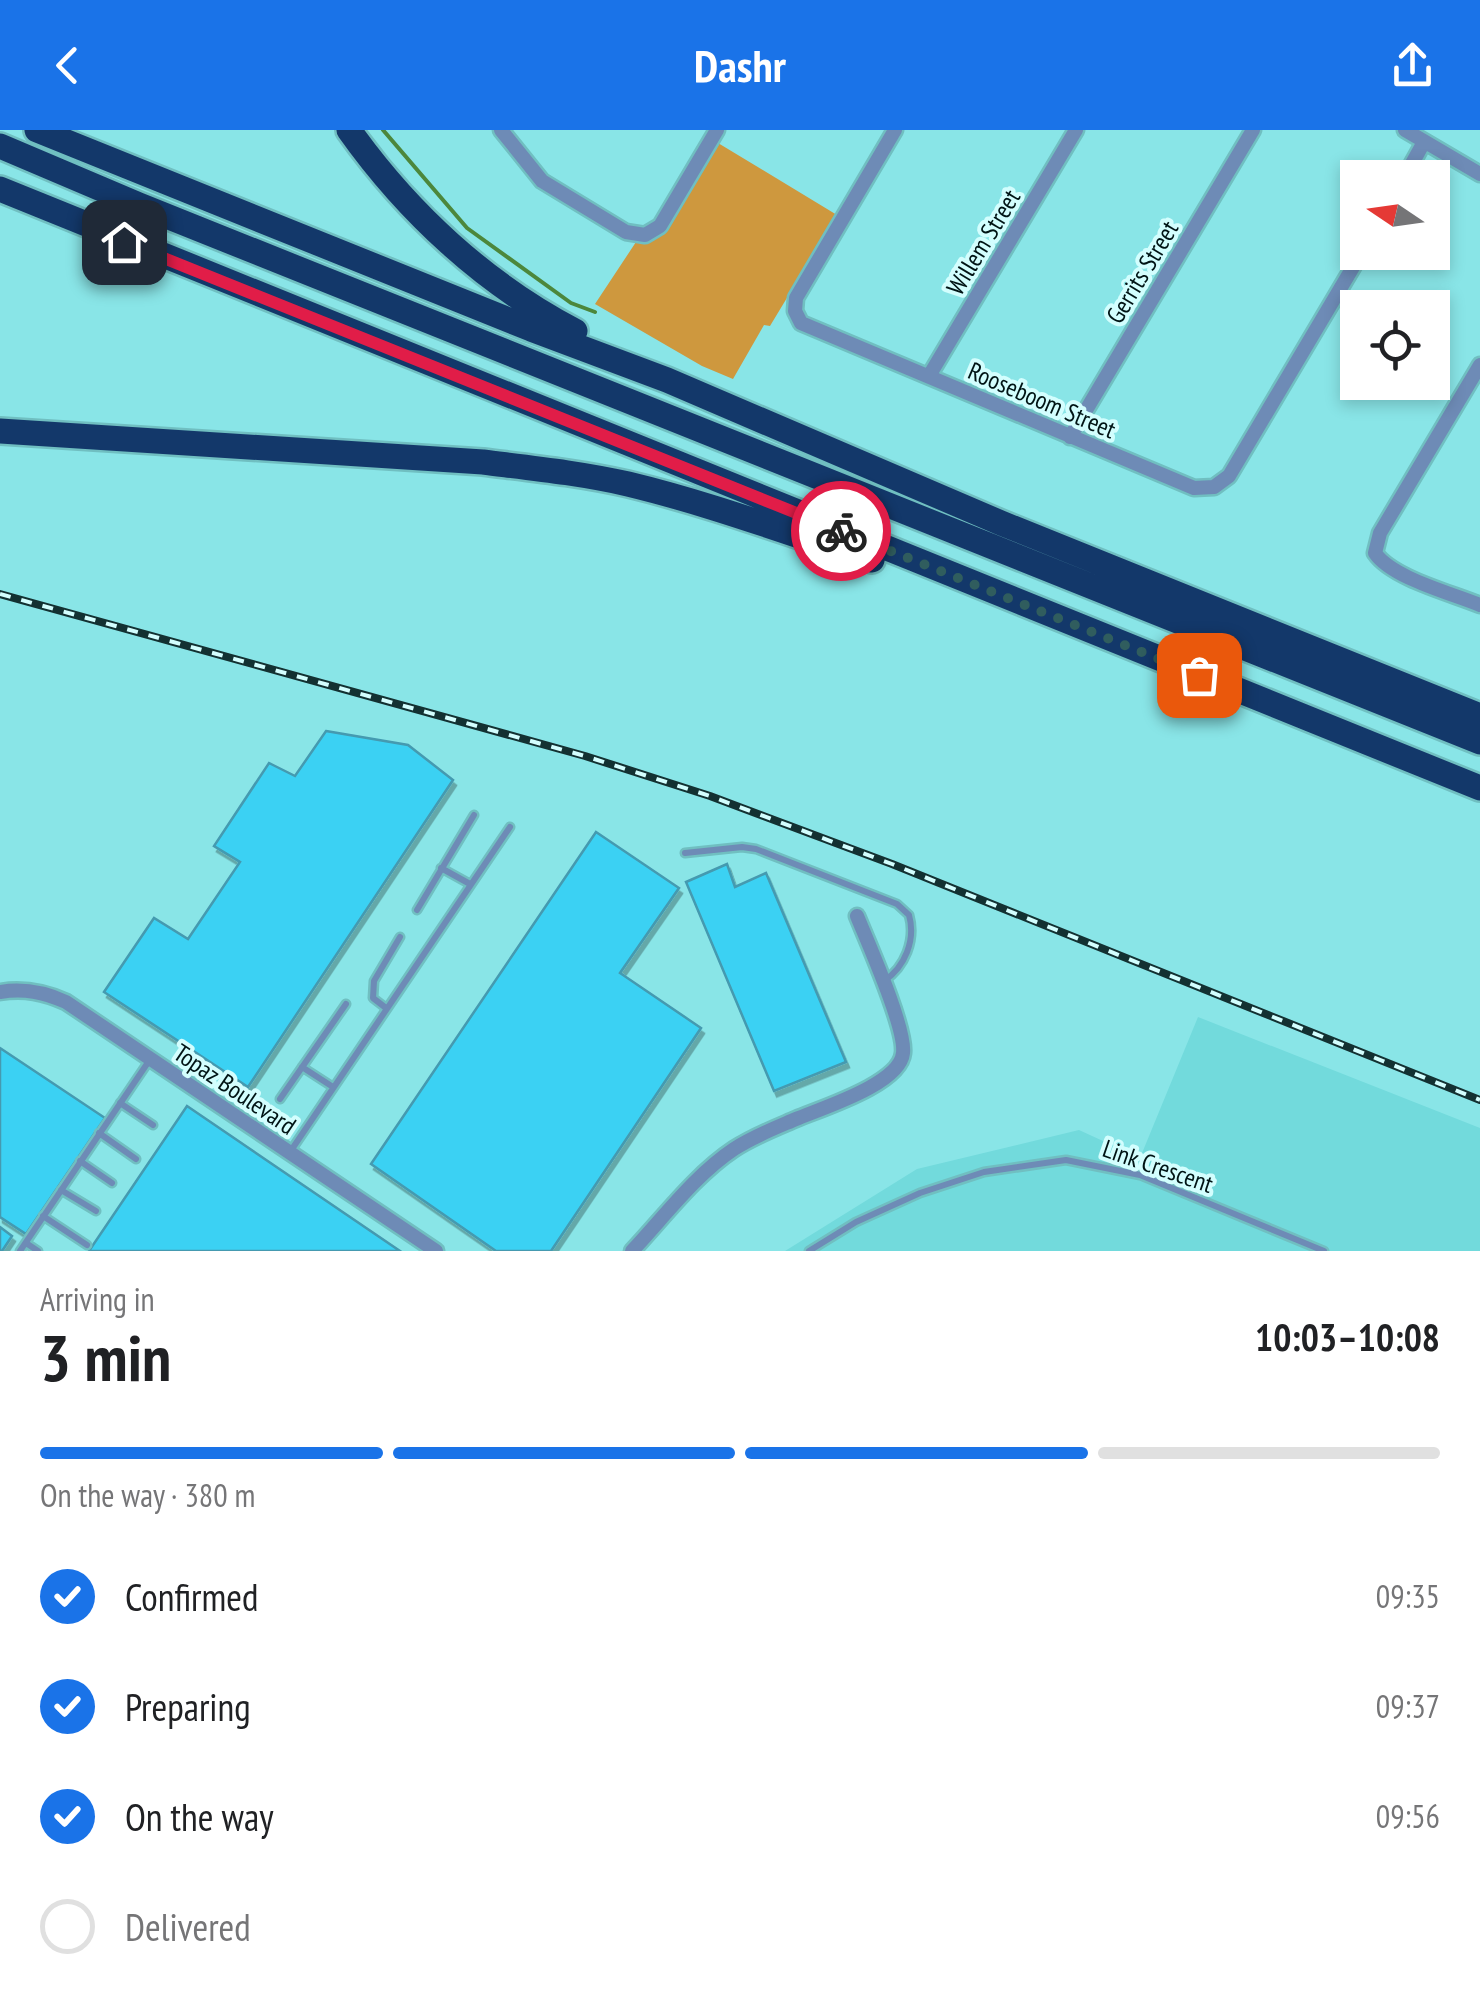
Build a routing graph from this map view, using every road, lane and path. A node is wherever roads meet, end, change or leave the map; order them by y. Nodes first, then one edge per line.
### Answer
1 (349, 130) edge
2 (501, 130) edge
3 (718, 130) edge
4 (895, 130) edge
5 (1076, 130) edge
6 (1253, 130) edge
7 (1405, 130) edge
8 (52, 133) edge
9 (1424, 142) junction
10 (0, 146) edge
11 (1414, 160) edge
12 (1480, 174) edge
13 (0, 189) edge
14 (1351, 270) edge
15 (1480, 365) edge
16 (929, 376) junction
17 (667, 380) junction
18 (0, 431) edge
19 (1070, 436) junction
20 (1480, 604) edge
21 (1054, 616) junction
22 (1480, 716) edge
23 (1480, 742) edge
24 (1480, 788) edge
25 (474, 814) dead end
26 (510, 827) dead end
27 (685, 853) dead end
28 (441, 868) junction
29 (470, 884) junction
30 (417, 910) dead end
31 (857, 916) dead end
32 (400, 938) dead end
33 (883, 982) junction
34 (0, 992) edge
35 (346, 1004) dead end
36 (386, 1008) junction
37 (151, 1058) junction
38 (302, 1067) junction
39 (333, 1087) junction
40 (280, 1099) dead end
41 (120, 1103) junction
42 (153, 1125) dead end
43 (98, 1133) junction
44 (290, 1153) junction
45 (80, 1160) junction
46 (136, 1160) dead end
47 (112, 1183) dead end
48 (60, 1190) junction
49 (96, 1211) dead end
50 (44, 1216) junction
51 (26, 1242) junction
52 (87, 1245) dead end
53 (20, 1251) edge
54 (38, 1251) edge
55 (436, 1251) edge
56 (632, 1251) edge
57 (810, 1251) edge
58 (1324, 1251) edge

1 - 17 highway
2 - 3 street
4 - 16 street, Rooseboom Street
5 - 16 street, Willem Street
6 - 19 street, Gerrits Street
7 - 9 street
8 - 17 highway
9 - 11 street
9 - 12 street
10 - 23 highway
13 - 21 highway
14 - 19 street, Rooseboom Street
15 - 20 street
16 - 19 street, Rooseboom Street
17 - 22 highway
18 - 21 highway
21 - 24 highway
25 - 28 lane
26 - 29 lane
27 - 33 lane
28 - 29 lane
28 - 30 lane
29 - 36 lane
31 - 33 street
32 - 36 lane
33 - 56 street
34 - 37 street, Topaz Boulevard
35 - 38 lane
36 - 39 lane
37 - 41 lane
37 - 44 street, Topaz Boulevard
38 - 39 lane
38 - 40 lane
39 - 44 lane
41 - 42 lane
41 - 43 lane
43 - 45 lane
43 - 46 lane
44 - 55 street, Topaz Boulevard
45 - 47 lane
45 - 48 lane
48 - 49 lane
48 - 50 lane
50 - 51 lane
50 - 52 lane
51 - 53 lane
51 - 54 lane
57 - 58 lane, Link Crescent

